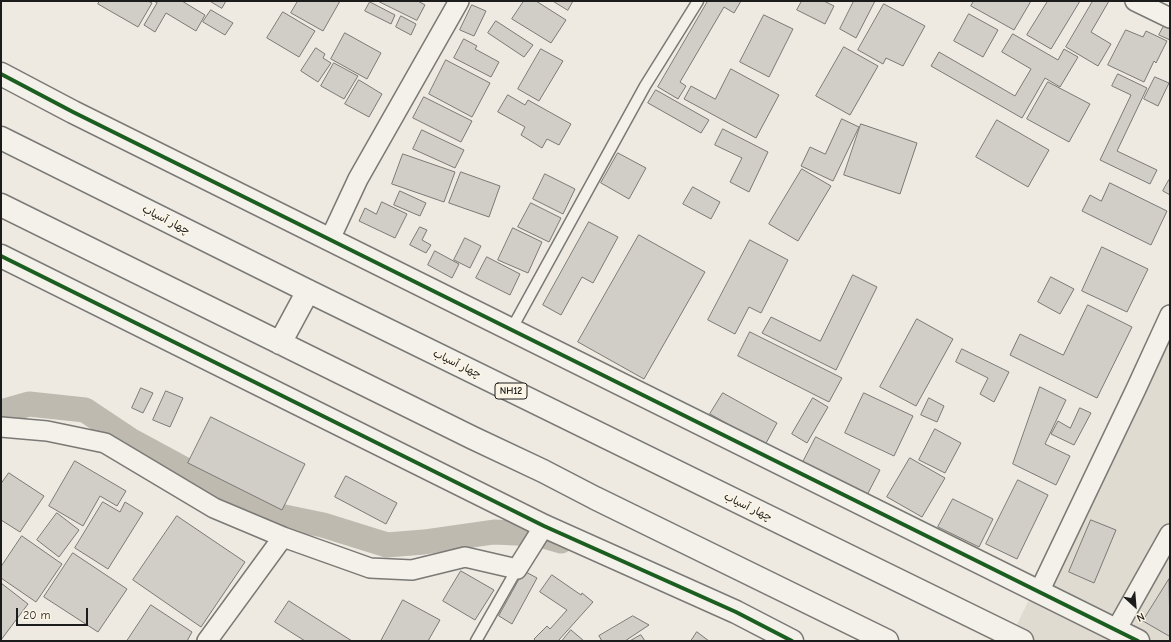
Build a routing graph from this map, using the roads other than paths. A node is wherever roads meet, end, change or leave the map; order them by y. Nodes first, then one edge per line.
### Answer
1 (458, 1) edge
2 (698, 1) edge
3 (1135, 1) edge
4 (1170, 18) edge
5 (1, 74) edge
6 (1, 138) edge
7 (1, 205) edge
8 (330, 239) junction
9 (1, 256) edge
10 (308, 292) junction
11 (1170, 315) edge
12 (511, 330) junction
13 (280, 343) junction
14 (4, 432) edge
15 (544, 526) junction
16 (1170, 534) edge
17 (283, 537) junction
18 (517, 569) junction
19 (1039, 592) junction
20 (1116, 630) junction
21 (207, 641) edge
22 (476, 641) edge
23 (792, 641) edge
24 (887, 641) edge
25 (1022, 641) edge
26 (1138, 641) edge

1 - 8 street
2 - 12 lane
3 - 4 street
5 - 8 main road
6 - 10 main road, چهار آسیاب / NH12
7 - 13 main road
8 - 12 main road
9 - 15 main road
10 - 13 main road
10 - 25 main road, چهار آسیاب / NH12
11 - 19 street
12 - 19 main road
13 - 24 main road
14 - 17 street
15 - 18 street
15 - 23 main road
16 - 20 street
17 - 18 street
17 - 21 street
18 - 22 lane
19 - 20 main road
20 - 26 main road

